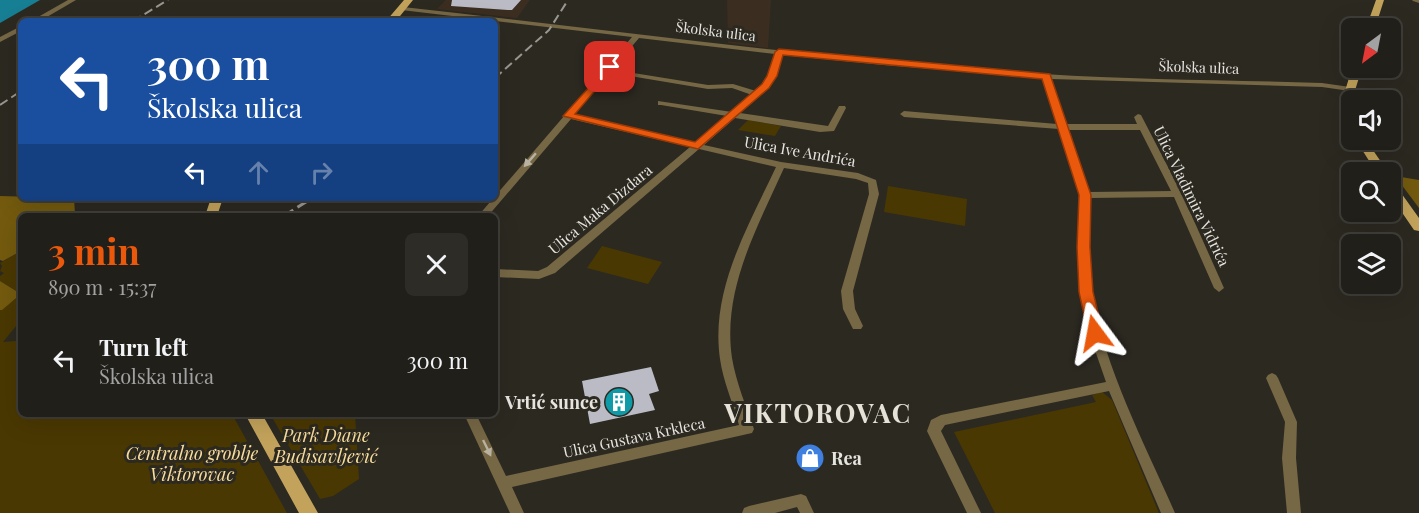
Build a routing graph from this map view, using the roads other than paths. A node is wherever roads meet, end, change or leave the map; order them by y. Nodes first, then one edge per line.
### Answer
1 (73, 0) edge
2 (409, 0) edge
3 (1380, 0) edge
4 (403, 9) junction
5 (40, 18) edge
6 (393, 18) edge
7 (488, 18) edge
8 (1374, 18) edge
9 (498, 19) edge
10 (18, 30) edge
11 (638, 34) junction
12 (0, 40) edge
13 (779, 52) junction
14 (624, 73) dead end
15 (1046, 76) junction
16 (1354, 78) edge
17 (1350, 89) joint
18 (758, 94) junction
19 (661, 103) dead end
20 (842, 108) dead end
21 (904, 114) dead end
22 (734, 115) junction
23 (568, 116) junction
24 (1138, 117) dead end
25 (1063, 127) junction
26 (1142, 128) junction
27 (698, 146) junction
28 (781, 165) junction
29 (1177, 194) junction
30 (1085, 195) junction
31 (498, 198) edge
32 (496, 201) edge
33 (1401, 202) edge
34 (486, 213) edge
35 (1419, 227) edge
36 (498, 273) edge
37 (1219, 288) dead end
38 (857, 326) dead end
39 (1272, 378) dead end
40 (1113, 385) junction
41 (255, 417) edge
42 (471, 417) edge
43 (503, 483) junction
44 (804, 506) edge
45 (309, 513) edge
46 (517, 513) edge
47 (749, 513) edge
48 (974, 513) edge
49 (1167, 513) edge
50 (1294, 513) edge

1 - 5 street
2 - 4 main road
3 - 8 main road
4 - 6 main road
4 - 7 street, Školska ulica
9 - 11 street, Školska ulica
10 - 12 street
11 - 13 street, Školska ulica
11 - 23 street
13 - 15 street, Školska ulica
13 - 18 street, Ulica Maka Dizdara
14 - 18 street
15 - 17 street, Školska ulica
15 - 25 street
16 - 17 main road
18 - 22 street, Ulica Maka Dizdara
19 - 22 street
20 - 22 street
21 - 25 street
22 - 27 street, Ulica Maka Dizdara
23 - 27 street, Ulica Ive Andrića
23 -> 31 street
24 - 26 street, Ulica Vladimira Vidrića
25 - 26 street
25 - 30 street
26 - 29 street, Ulica Vladimira Vidrića
27 - 28 street, Ulica Ive Andrića
27 - 36 street, Ulica Maka Dizdara
28 - 38 street, Ulica Ive Andrića
28 - 43 street, Ulica Gustava Krkleca
29 - 30 street
29 - 37 street, Ulica Vladimira Vidrića
30 - 40 street
32 -> 34 street
33 - 35 main road
39 - 50 street
40 - 48 street
40 - 49 street
41 - 45 main road
42 -> 43 street
43 - 46 street
44 - 47 street

